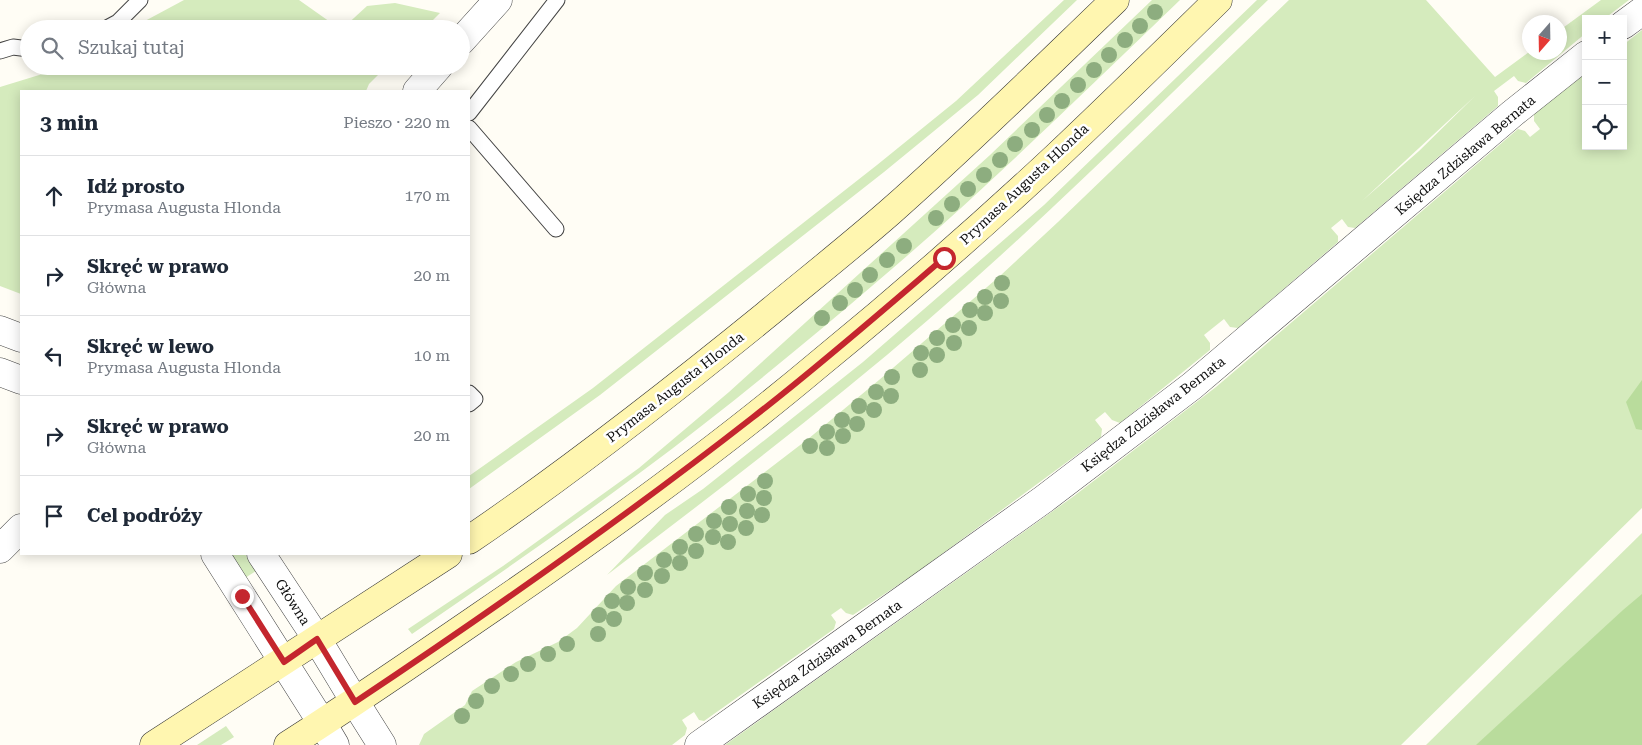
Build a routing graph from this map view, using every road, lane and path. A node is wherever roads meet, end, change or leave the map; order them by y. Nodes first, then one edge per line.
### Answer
1 (140, 0) edge
2 (498, 0) edge
3 (557, 0) edge
4 (1115, 0) edge
5 (1218, 0) edge
6 (1642, 11) edge
7 (120, 20) edge
8 (1627, 22) edge
9 (470, 31) edge
10 (20, 47) edge
11 (0, 51) edge
12 (1582, 57) edge
13 (470, 112) edge
14 (470, 129) edge
15 (556, 229) dead end
16 (0, 330) edge
17 (20, 338) edge
18 (0, 372) edge
19 (20, 380) edge
20 (470, 394) edge
21 (470, 403) edge
22 (20, 529) edge
23 (470, 539) edge
24 (0, 549) edge
25 (216, 555) edge
26 (262, 555) edge
27 (446, 555) edge
28 (317, 639) junction
29 (284, 662) junction
30 (355, 702) junction
31 (328, 734) edge
32 (154, 745) edge
33 (288, 745) edge
34 (382, 745) edge
35 (699, 745) edge

1 - 7 lane
2 - 9 street
3 - 13 lane
4 - 23 main road, Prymasa Augusta Hlonda
5 - 30 main road, Prymasa Augusta Hlonda
6 - 8 street
10 - 11 lane
12 - 35 street, Księdza Zdzisława Bernata
14 - 15 lane
16 - 17 street
18 - 19 street
20 - 21 lane
22 - 24 street
25 - 29 street
26 - 28 street, Główna
27 - 28 main road
28 - 29 main road
28 - 30 street, Główna
29 - 31 street
29 - 32 main road
30 - 31 main road, Prymasa Augusta Hlonda
30 - 34 street, Główna
31 - 33 main road, Prymasa Augusta Hlonda

